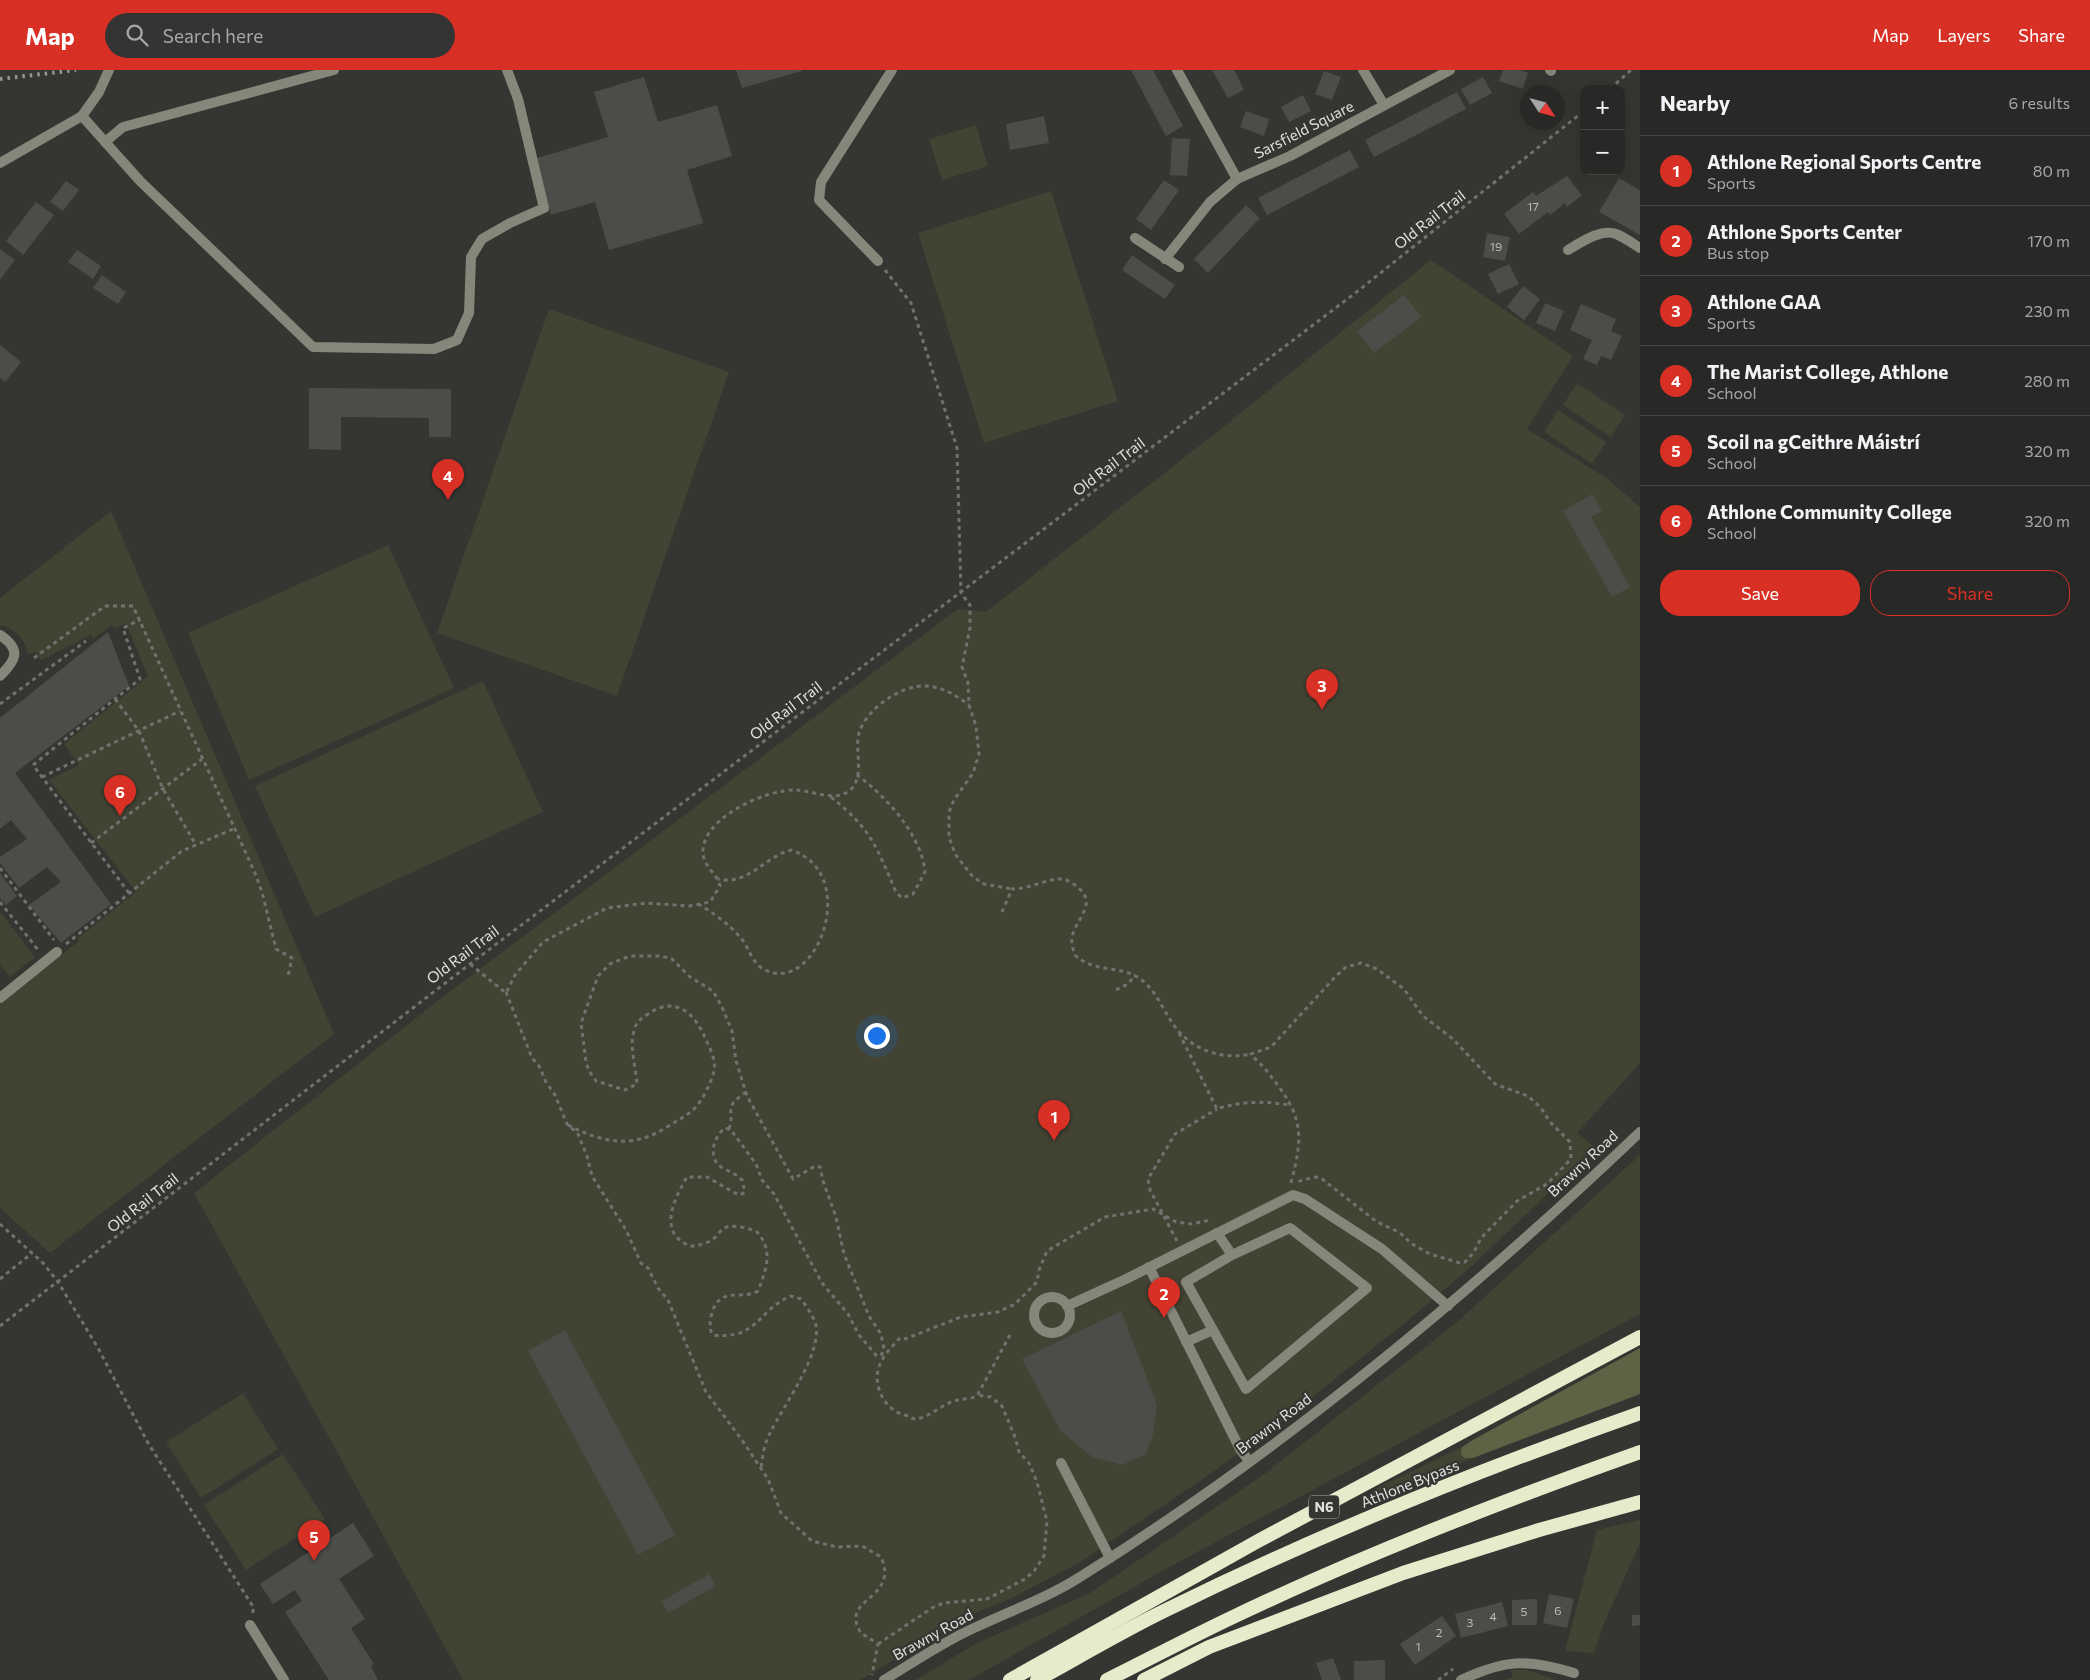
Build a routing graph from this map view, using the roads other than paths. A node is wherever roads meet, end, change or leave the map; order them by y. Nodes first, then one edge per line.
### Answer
1 (109, 70) edge
2 (334, 70) edge
3 (507, 70) edge
4 (892, 70) edge
5 (1177, 70) edge
6 (1363, 70) edge
7 (1450, 70) edge
8 (1384, 105) junction
9 (82, 116) junction
10 (105, 142) junction
11 (0, 163) edge
12 (1236, 179) junction
13 (1135, 238) dead end
14 (1640, 248) edge
15 (1568, 250) dead end
16 (1165, 259) junction
17 (878, 261) road end
18 (1179, 267) dead end
19 (0, 635) edge
20 (0, 676) edge
21 (59, 951) road end
22 (0, 998) edge
23 (1640, 1132) edge
24 (1217, 1233) junction
25 (1232, 1255) junction
26 (1149, 1267) junction
27 (1067, 1306) dead end
28 (1448, 1306) junction
29 (1213, 1330) junction
30 (1640, 1337) edge
31 (1186, 1342) junction
32 (1640, 1413) edge
33 (1640, 1452) edge
34 (1249, 1461) junction
35 (1061, 1463) dead end
36 (1640, 1502) edge
37 (1110, 1558) junction
38 (250, 1624) road end
39 (1574, 1673) dead end
40 (284, 1680) edge
41 (884, 1680) edge
42 (1010, 1680) edge
43 (1038, 1680) edge
44 (1107, 1680) edge
45 (1144, 1680) edge
46 (1461, 1680) edge

1 - 9 street
2 - 10 street
3 - 10 street
4 - 17 street
5 - 12 street
6 - 8 street
7 - 8 street, Sarsfield Square
8 - 12 street, Sarsfield Square
9 - 10 street
9 - 11 street
12 - 16 street, Sarsfield Square
13 - 16 street
14 - 15 street
16 - 18 street
19 - 20 street
21 - 22 street
23 - 28 street, Brawny Road
24 - 25 street
24 - 26 street
24 - 28 street
25 - 29 street
25 - 29 street
26 - 27 street
26 - 31 street
28 - 34 street, Brawny Road
29 - 31 street
30 - 42 highway, N6
31 - 34 street
32 - 43 highway, Athlone Bypass / N6
33 - 44 highway
34 - 37 street, Brawny Road
35 - 37 street
36 - 45 highway
37 - 41 street, Brawny Road
38 - 40 street
39 - 46 street

